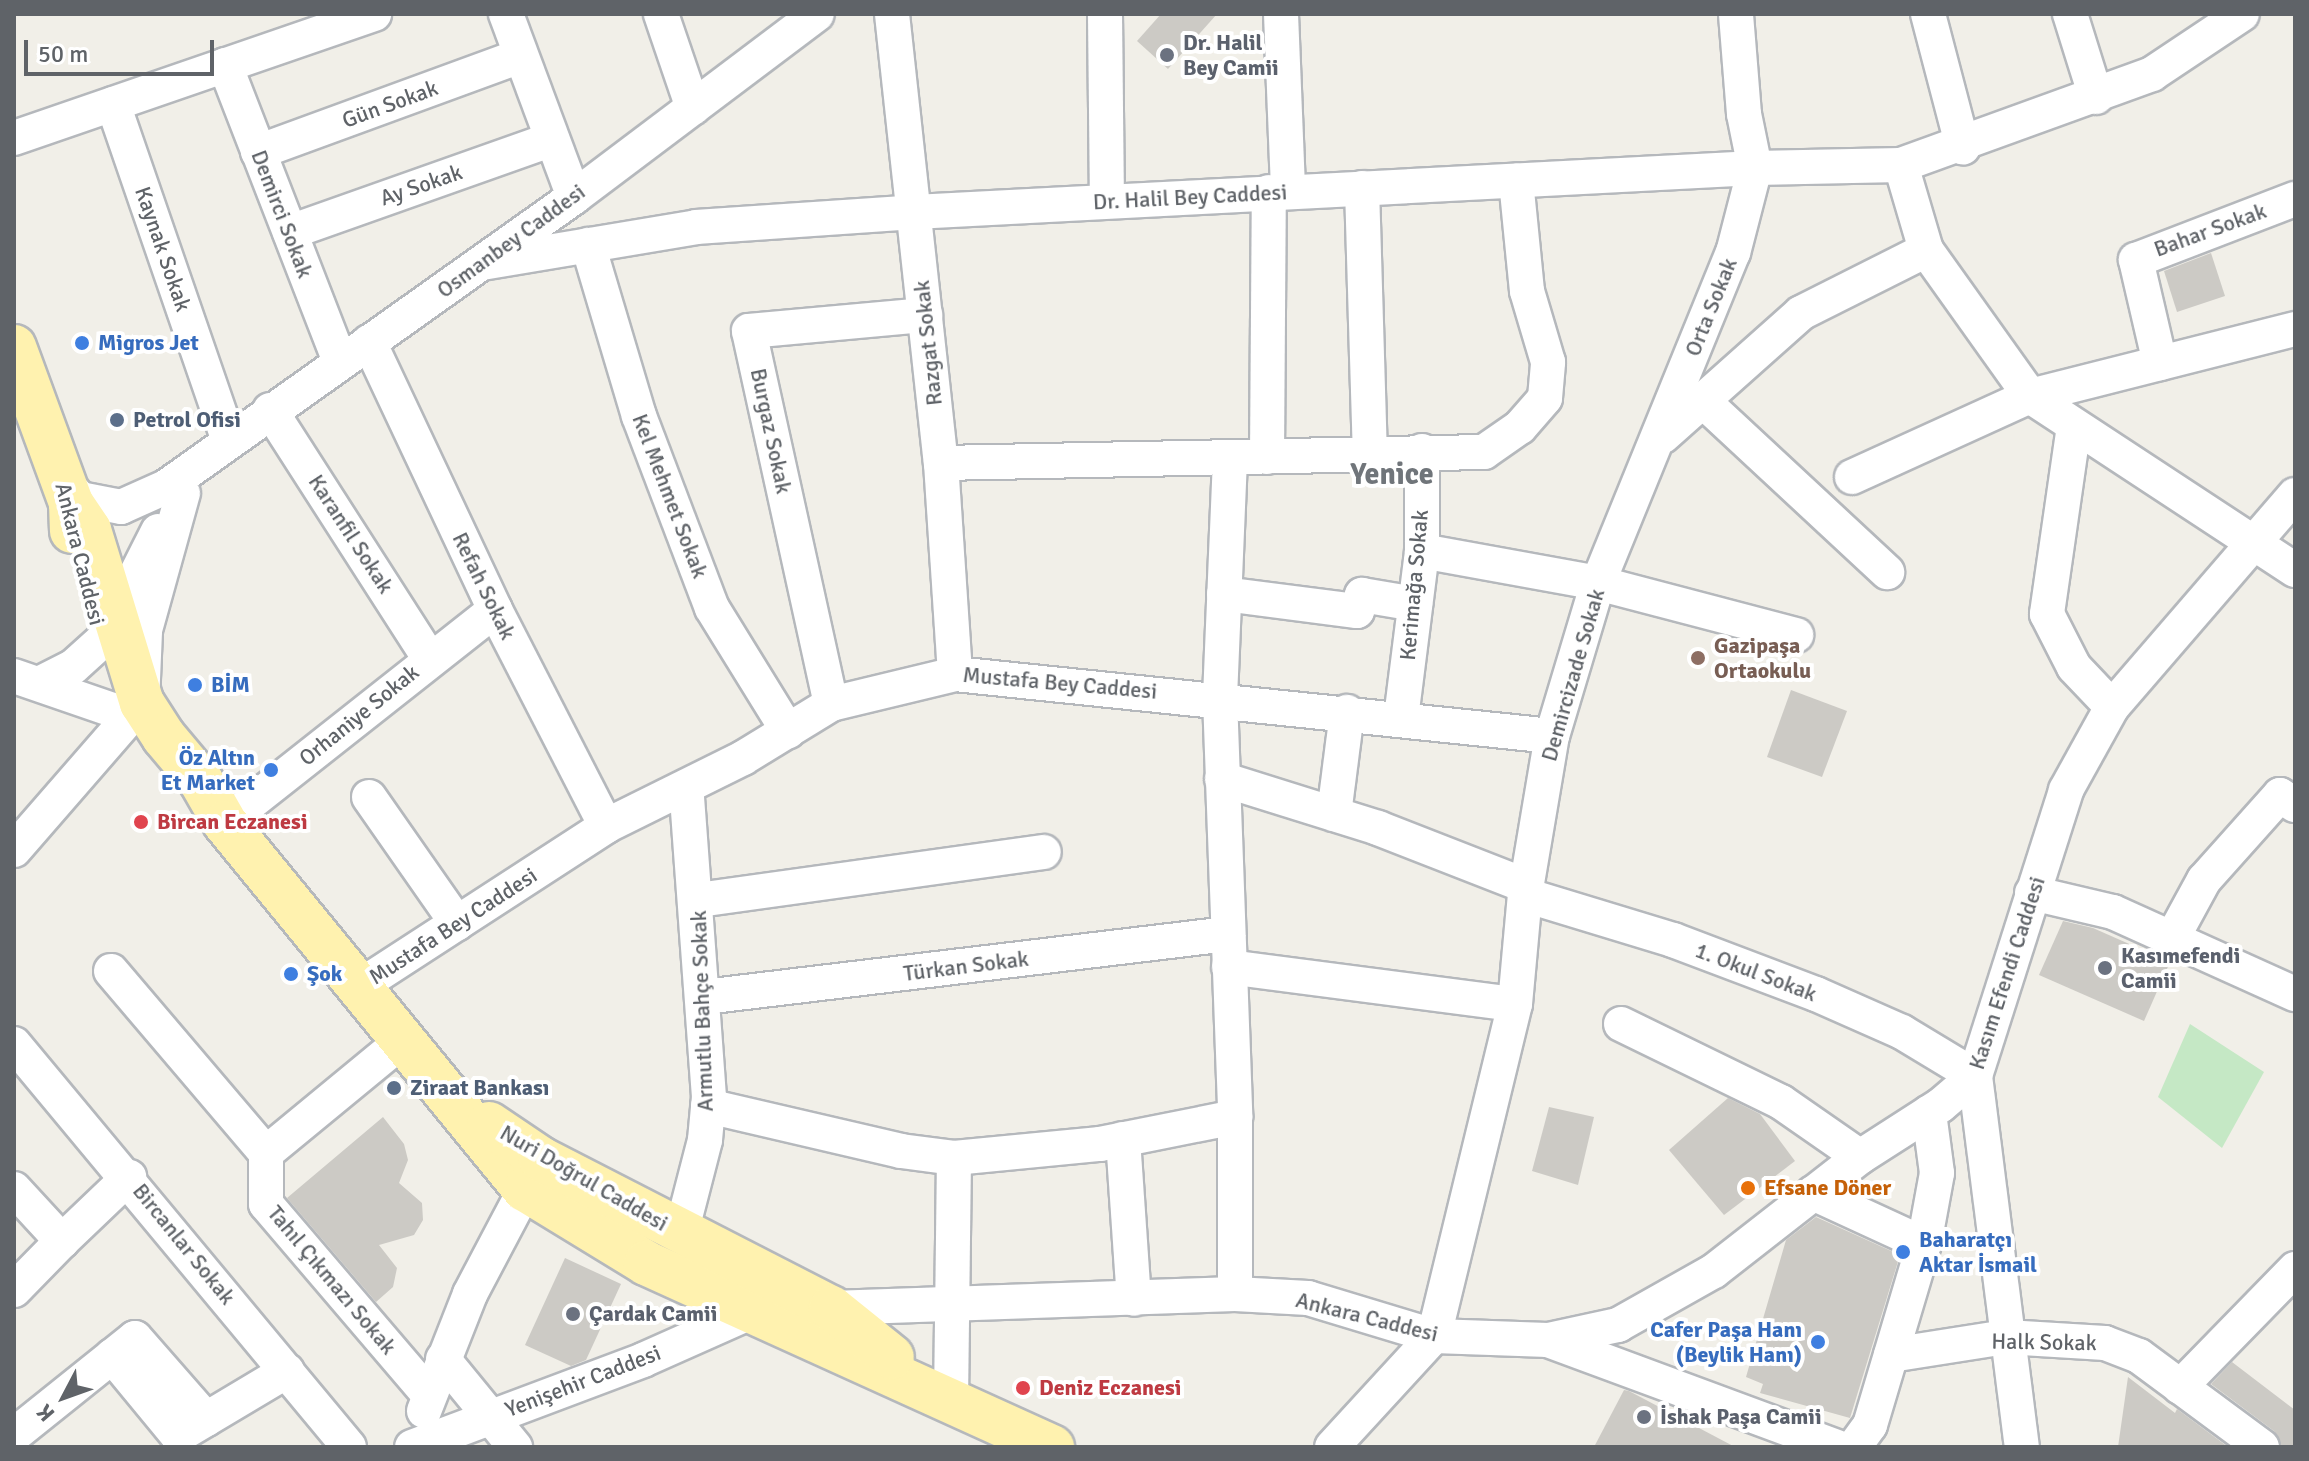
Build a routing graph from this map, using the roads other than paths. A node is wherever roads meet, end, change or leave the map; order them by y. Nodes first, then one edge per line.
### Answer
1 (374, 14) edge
2 (506, 14) edge
3 (661, 14) edge
4 (817, 14) edge
5 (892, 14) edge
6 (1105, 14) edge
7 (1281, 14) edge
8 (1736, 14) edge
9 (1928, 14) edge
10 (2070, 14) edge
11 (2242, 14) edge
12 (521, 56) junction
13 (225, 65) junction
14 (2096, 97) junction
15 (113, 104) junction
16 (693, 108) junction
17 (14, 138) edge
18 (552, 139) junction
19 (1963, 147) junction
20 (258, 152) junction
21 (1901, 165) junction
22 (1755, 168) junction
23 (1516, 181) junction
24 (1362, 188) junction
25 (1278, 192) junction
26 (574, 197) junction
27 (2295, 199) edge
28 (1107, 201) junction
29 (914, 212) junction
30 (290, 232) junction
31 (588, 245) junction
32 (1926, 250) junction
33 (482, 263) junction
34 (925, 315) junction
35 (2295, 329) edge
36 (369, 342) junction
37 (14, 347) edge
38 (340, 362) junction
39 (2160, 363) junction
40 (2030, 396) junction
41 (1702, 400) junction
42 (270, 410) junction
43 (2074, 426) junction
44 (229, 440) junction
45 (1657, 442) junction
46 (1422, 451) junction
47 (1370, 452) junction
48 (1267, 457) junction
49 (1230, 459) junction
50 (941, 463) junction
51 (201, 464) junction
52 (1852, 477) dead end
53 (66, 491) junction
54 (2295, 495) edge
55 (2253, 540) junction
56 (1422, 551) junction
57 (2295, 570) edge
58 (1887, 572) dead end
59 (1598, 583) junction
60 (1224, 594) junction
61 (1415, 604) junction
62 (495, 610) junction
63 (122, 633) junction
64 (1796, 635) dead end
65 (430, 659) junction
66 (955, 674) junction
67 (28, 679) edge
68 (1220, 698) junction
69 (831, 704) junction
70 (2112, 707) junction
71 (136, 709) junction
72 (1347, 712) junction
73 (1401, 718) junction
74 (788, 731) junction
75 (1552, 736) junction
76 (1222, 779) junction
77 (686, 787) junction
78 (369, 797) dead end
79 (2295, 805) edge
80 (1334, 814) junction
81 (225, 823) junction
82 (606, 826) junction
83 (14, 850) edge
84 (1044, 852) dead end
85 (1526, 891) junction
86 (2032, 893) junction
87 (698, 900) junction
88 (457, 923) junction
89 (2174, 935) junction
90 (1228, 951) junction
91 (111, 971) dead end
92 (360, 986) junction
93 (2295, 994) edge
94 (704, 997) junction
95 (1515, 1004) junction
96 (1621, 1024) dead end
97 (402, 1041) junction
98 (14, 1044) edge
99 (1975, 1076) junction
100 (708, 1106) junction
101 (1929, 1113) junction
102 (1235, 1117) junction
103 (1123, 1139) junction
104 (266, 1153) junction
105 (1860, 1157) junction
106 (954, 1158) junction
107 (533, 1174) junction
108 (129, 1177) junction
109 (14, 1189) edge
110 (1813, 1193) junction
111 (681, 1233) junction
112 (62, 1241) junction
113 (1924, 1244) junction
114 (2295, 1269) edge
115 (14, 1290) edge
116 (762, 1293) junction
117 (1235, 1294) junction
118 (1134, 1299) junction
119 (956, 1302) junction
120 (831, 1308) junction
121 (1434, 1336) junction
122 (2006, 1337) junction
123 (1548, 1340) junction
124 (1891, 1355) junction
125 (443, 1359) junction
126 (287, 1371) junction
127 (2180, 1387) junction
128 (429, 1395) junction
129 (951, 1402) junction
130 (491, 1416) junction
131 (14, 1435) edge
132 (349, 1447) edge
133 (412, 1447) edge
134 (515, 1447) edge
135 (1052, 1447) edge
136 (1332, 1447) edge
137 (1837, 1447) edge
138 (1854, 1447) edge
139 (2022, 1447) edge
140 (2262, 1447) edge

1 - 13 street
2 - 12 street
3 - 16 street
4 - 16 street, Osmanbey Caddesi
5 - 29 street, Razgat Sokak
6 - 28 street
7 - 25 street
8 - 22 street
9 - 19 street
10 - 14 street
11 - 14 street, Dr. Halil Bey Caddesi
12 - 18 street
12 - 20 street, Gün Sokak
13 - 15 street
13 - 20 street, Demirci Sokak
14 - 19 street, Dr. Halil Bey Caddesi
15 - 17 street
15 - 44 street, Kaynak Sokak
16 - 26 street, Osmanbey Caddesi
18 - 26 street
18 - 30 street, Ay Sokak
19 - 21 street, Dr. Halil Bey Caddesi
20 - 30 street, Demirci Sokak
21 - 22 street, Dr. Halil Bey Caddesi
21 - 32 street
22 - 23 street, Dr. Halil Bey Caddesi
22 - 45 street, Orta Sokak
23 - 24 street, Dr. Halil Bey Caddesi
23 - 46 street
24 - 25 street, Dr. Halil Bey Caddesi
24 - 47 street
25 - 28 street, Dr. Halil Bey Caddesi
25 - 48 street
26 - 33 street, Osmanbey Caddesi
27 - 39 street, Bahar Sokak
28 - 29 street, Dr. Halil Bey Caddesi
29 - 31 street, Dr. Halil Bey Caddesi
29 - 34 street, Razgat Sokak
30 - 38 street, Demirci Sokak
31 - 33 street, Dr. Halil Bey Caddesi
31 - 74 street, Kel Mehmet Sokak
32 - 40 street
32 - 41 street, Demircizade Sokak
33 - 36 street, Osmanbey Caddesi
34 - 50 street, Razgat Sokak
34 - 69 street, Burgaz Sokak
35 - 39 street
36 - 38 street, Osmanbey Caddesi
36 - 62 street, Refah Sokak
37 - 53 main road, Ankara Caddesi
38 - 42 street, Osmanbey Caddesi
39 - 40 street
40 - 43 street
40 - 52 street
41 - 45 street, Demircizade Sokak
41 - 58 street
42 - 44 street, Osmanbey Caddesi
42 - 65 street, Karanfil Sokak
43 - 55 street
43 - 70 street
44 - 51 street, Osmanbey Caddesi
45 - 59 street, Demircizade Sokak
46 - 47 street
46 - 56 street, Kerimağa Sokak
47 - 48 street
48 - 49 street
49 - 50 street
49 - 60 street
50 - 66 street, Razgat Sokak
51 - 53 street
51 - 63 street
53 - 63 main road, Ankara Caddesi
54 - 55 street, Kasım Efendi Caddesi
55 - 57 street
55 - 70 street, Kasım Efendi Caddesi
56 - 59 street
56 - 61 street, Kerimağa Sokak
59 - 64 street
59 - 75 street, Demircizade Sokak
60 - 61 street
60 - 68 street
61 - 73 street, Kerimağa Sokak
62 - 65 street, Orhaniye Sokak
62 - 82 street, Refah Sokak
63 - 67 street
63 - 71 main road, Ankara Caddesi
65 - 81 street, Orhaniye Sokak
66 - 68 street, Mustafa Bey Caddesi
66 - 69 street, Mustafa Bey Caddesi
67 - 71 street
68 - 72 street, Mustafa Bey Caddesi
68 - 76 street
69 - 74 street, Mustafa Bey Caddesi
70 - 86 street, Kasım Efendi Caddesi
71 - 81 main road, Ankara Caddesi
71 - 83 street
72 - 73 street, Mustafa Bey Caddesi
72 - 80 street
73 - 75 street, Mustafa Bey Caddesi
74 - 77 street, Mustafa Bey Caddesi
75 - 85 street, Demircizade Sokak
76 - 80 street, 1. Okul Sokak
76 - 90 street
77 - 82 street, Mustafa Bey Caddesi
77 - 87 street, Armutlu Bahçe Sokak
78 - 88 street
79 - 89 street
80 - 85 street, 1. Okul Sokak
81 - 92 main road, Nuri Doğrul Caddesi
82 - 88 street, Mustafa Bey Caddesi
84 - 87 street
85 - 95 street, Demircizade Sokak
85 - 99 street, 1. Okul Sokak
86 - 89 street
86 - 99 street, Kasım Efendi Caddesi
87 - 94 street, Armutlu Bahçe Sokak
88 - 92 street, Mustafa Bey Caddesi
89 - 93 street
90 - 94 street, Türkan Sokak
90 - 95 street, Türkan Sokak
90 - 102 street
91 - 104 street
92 - 97 main road, Nuri Doğrul Caddesi
94 - 100 street, Armutlu Bahçe Sokak
95 - 121 street, Demircizade Sokak
96 - 105 street
97 - 104 street
97 - 107 main road, Nuri Doğrul Caddesi
98 - 108 street, Bircanlar Sokak
99 - 101 street, Kasım Efendi Caddesi
99 - 122 street
100 - 106 street
100 - 111 street, Armutlu Bahçe Sokak
101 - 105 street, Kasım Efendi Caddesi
101 - 113 street
102 - 103 street
102 - 117 street
103 - 106 street
103 - 118 street
104 - 128 street, Tahıl Çıkmazı Sokak
105 - 110 street, Kasım Efendi Caddesi
106 - 119 street
107 - 111 main road, Nuri Doğrul Caddesi
107 - 116 main road, Nuri Doğrul Caddesi
107 - 125 street
108 - 112 street
108 - 126 street, Bircanlar Sokak
109 - 112 street
110 - 113 street
110 - 123 street, Kasım Efendi Caddesi
111 - 116 main road, Nuri Doğrul Caddesi
112 - 115 street
113 - 124 street
114 - 127 street
116 - 120 main road, Nuri Doğrul Caddesi
116 - 129 main road, Nuri Doğrul Caddesi
116 - 130 street, Yenişehir Caddesi
117 - 118 street, Ankara Caddesi
117 - 121 street, Ankara Caddesi
118 - 119 street, Ankara Caddesi
119 - 120 street, Ankara Caddesi
119 - 129 street
120 - 129 main road, Nuri Doğrul Caddesi
121 - 123 street, Ankara Caddesi
121 - 136 street
122 - 124 street, Halk Sokak
122 - 127 street, Halk Sokak
122 - 139 street
123 - 137 street, Ankara Caddesi
124 - 138 street
125 - 128 street
125 - 130 street
126 - 131 street
126 - 132 street, Bircanlar Sokak
127 - 140 street, Halk Sokak
128 - 133 street
129 - 135 main road, Nuri Doğrul Caddesi
130 - 133 street, Yenişehir Caddesi
130 - 134 street

